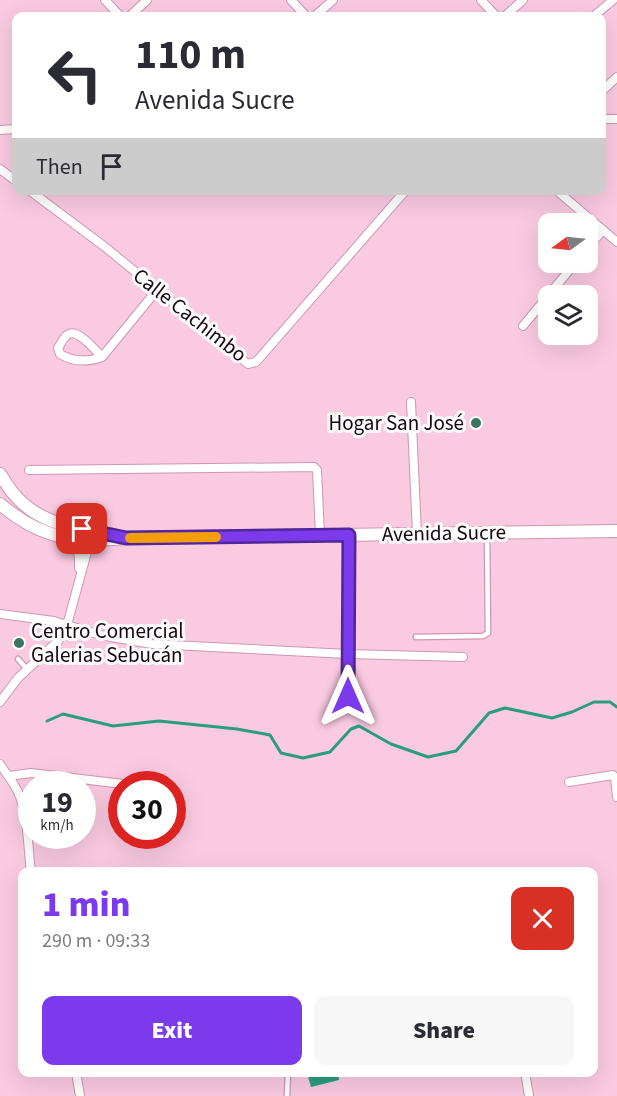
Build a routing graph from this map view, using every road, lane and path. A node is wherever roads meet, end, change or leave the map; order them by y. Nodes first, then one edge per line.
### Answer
1 (105, 0) edge
2 (147, 0) edge
3 (291, 0) edge
4 (333, 0) edge
5 (481, 0) edge
6 (523, 0) edge
7 (613, 0) edge
8 (116, 12) edge
9 (134, 12) edge
10 (302, 12) edge
11 (320, 12) edge
12 (492, 12) edge
13 (510, 12) edge
14 (599, 12) edge
15 (617, 76) edge
16 (606, 86) edge
17 (36, 195) edge
18 (402, 195) edge
19 (562, 195) edge
20 (603, 230) junction
21 (598, 236) edge
22 (617, 242) edge
23 (567, 273) edge
24 (157, 290) junction
25 (524, 326) dead end
26 (102, 357) junction
27 (411, 402) dead end
28 (29, 470) dead end
29 (0, 474) edge
30 (0, 504) edge
31 (617, 531) edge
32 (486, 533) junction
33 (417, 534) junction
34 (51, 535) junction
35 (320, 535) junction
36 (349, 535) junction
37 (126, 538) junction
38 (102, 540) junction
39 (79, 581) junction
40 (0, 614) edge
41 (68, 625) junction
42 (416, 637) dead end
43 (348, 654) junction
44 (463, 657) dead end
45 (18, 659) dead end
46 (27, 669) junction
47 (348, 696) dead end
48 (0, 702) edge
49 (0, 764) edge
50 (9, 776) junction
51 (108, 782) edge
52 (569, 782) dead end
53 (617, 797) edge
54 (30, 867) edge
55 (77, 1077) edge
56 (288, 1077) edge
57 (526, 1077) edge
58 (80, 1096) edge
59 (287, 1096) edge
60 (529, 1096) edge

1 - 8 street
2 - 9 street
3 - 10 street
4 - 11 street
5 - 12 street
6 - 13 street
7 - 14 street
15 - 16 street
17 - 24 street, Calle Cachimbo
18 - 24 street, Calle Cachimbo
19 - 20 street
20 - 21 street
20 - 22 street
23 - 25 street
24 - 26 street
26 - 26 street
27 - 33 street
28 - 35 street
29 - 37 main road, Avenida Sucre
30 - 34 main road, Avenida Sucre
31 - 32 main road, Avenida Sucre
32 - 33 main road, Avenida Sucre
32 - 42 lane
33 - 36 main road, Avenida Sucre
34 - 38 main road, Avenida Sucre
34 - 39 street
35 - 36 main road, Avenida Sucre
35 - 37 main road, Avenida Sucre
36 - 43 street
37 - 38 main road, Avenida Sucre
38 - 39 street
39 - 41 street
40 - 41 street
41 - 43 street
41 - 46 street
43 - 44 street
43 - 47 street
45 - 46 lane
46 - 48 street
49 - 50 street
50 - 51 street
50 - 54 street
52 - 53 street
55 - 58 street
56 - 59 lane
57 - 60 street

